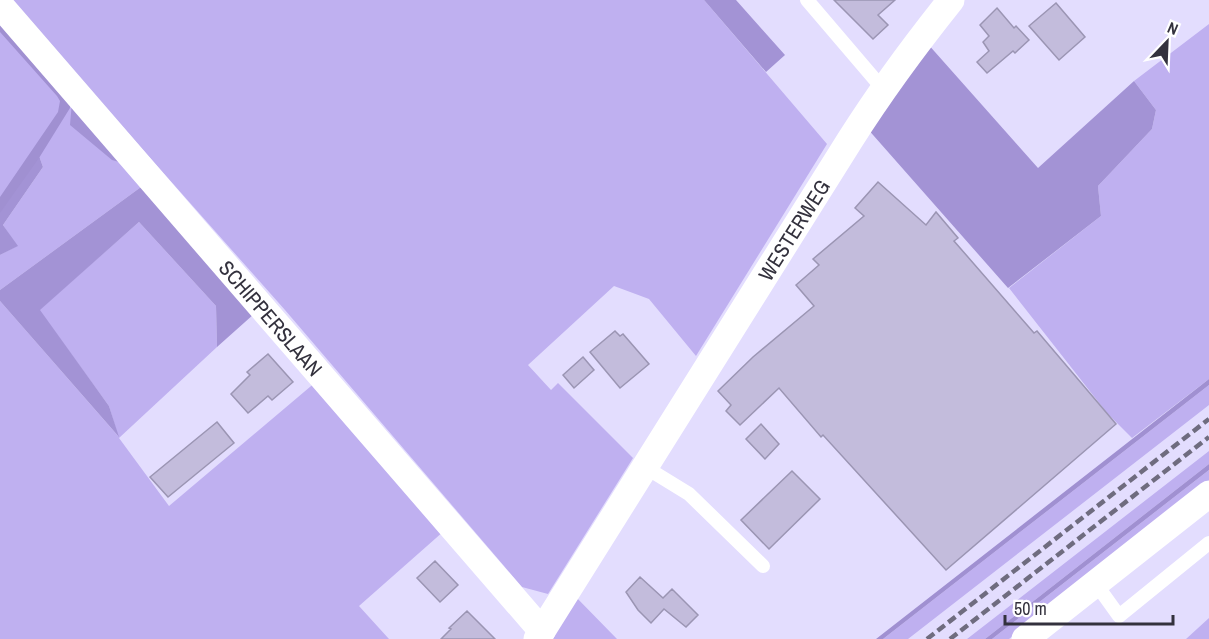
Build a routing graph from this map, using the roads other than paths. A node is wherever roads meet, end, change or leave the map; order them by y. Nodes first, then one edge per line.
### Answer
1 (807, 0) edge
2 (951, 0) edge
3 (0, 4) edge
4 (883, 89) junction
5 (645, 467) junction
6 (1206, 504) edge
7 (1209, 543) edge
8 (763, 566) dead end
9 (1096, 584) junction
10 (540, 635) edge
11 (1025, 639) edge

1 - 4 lane
2 - 4 street, WESTERWEG
3 - 10 street, SCHIPPERSLAAN
4 - 5 street, WESTERWEG
5 - 8 lane
5 - 10 street, WESTERWEG
6 - 9 street
7 - 9 lane
9 - 11 street

